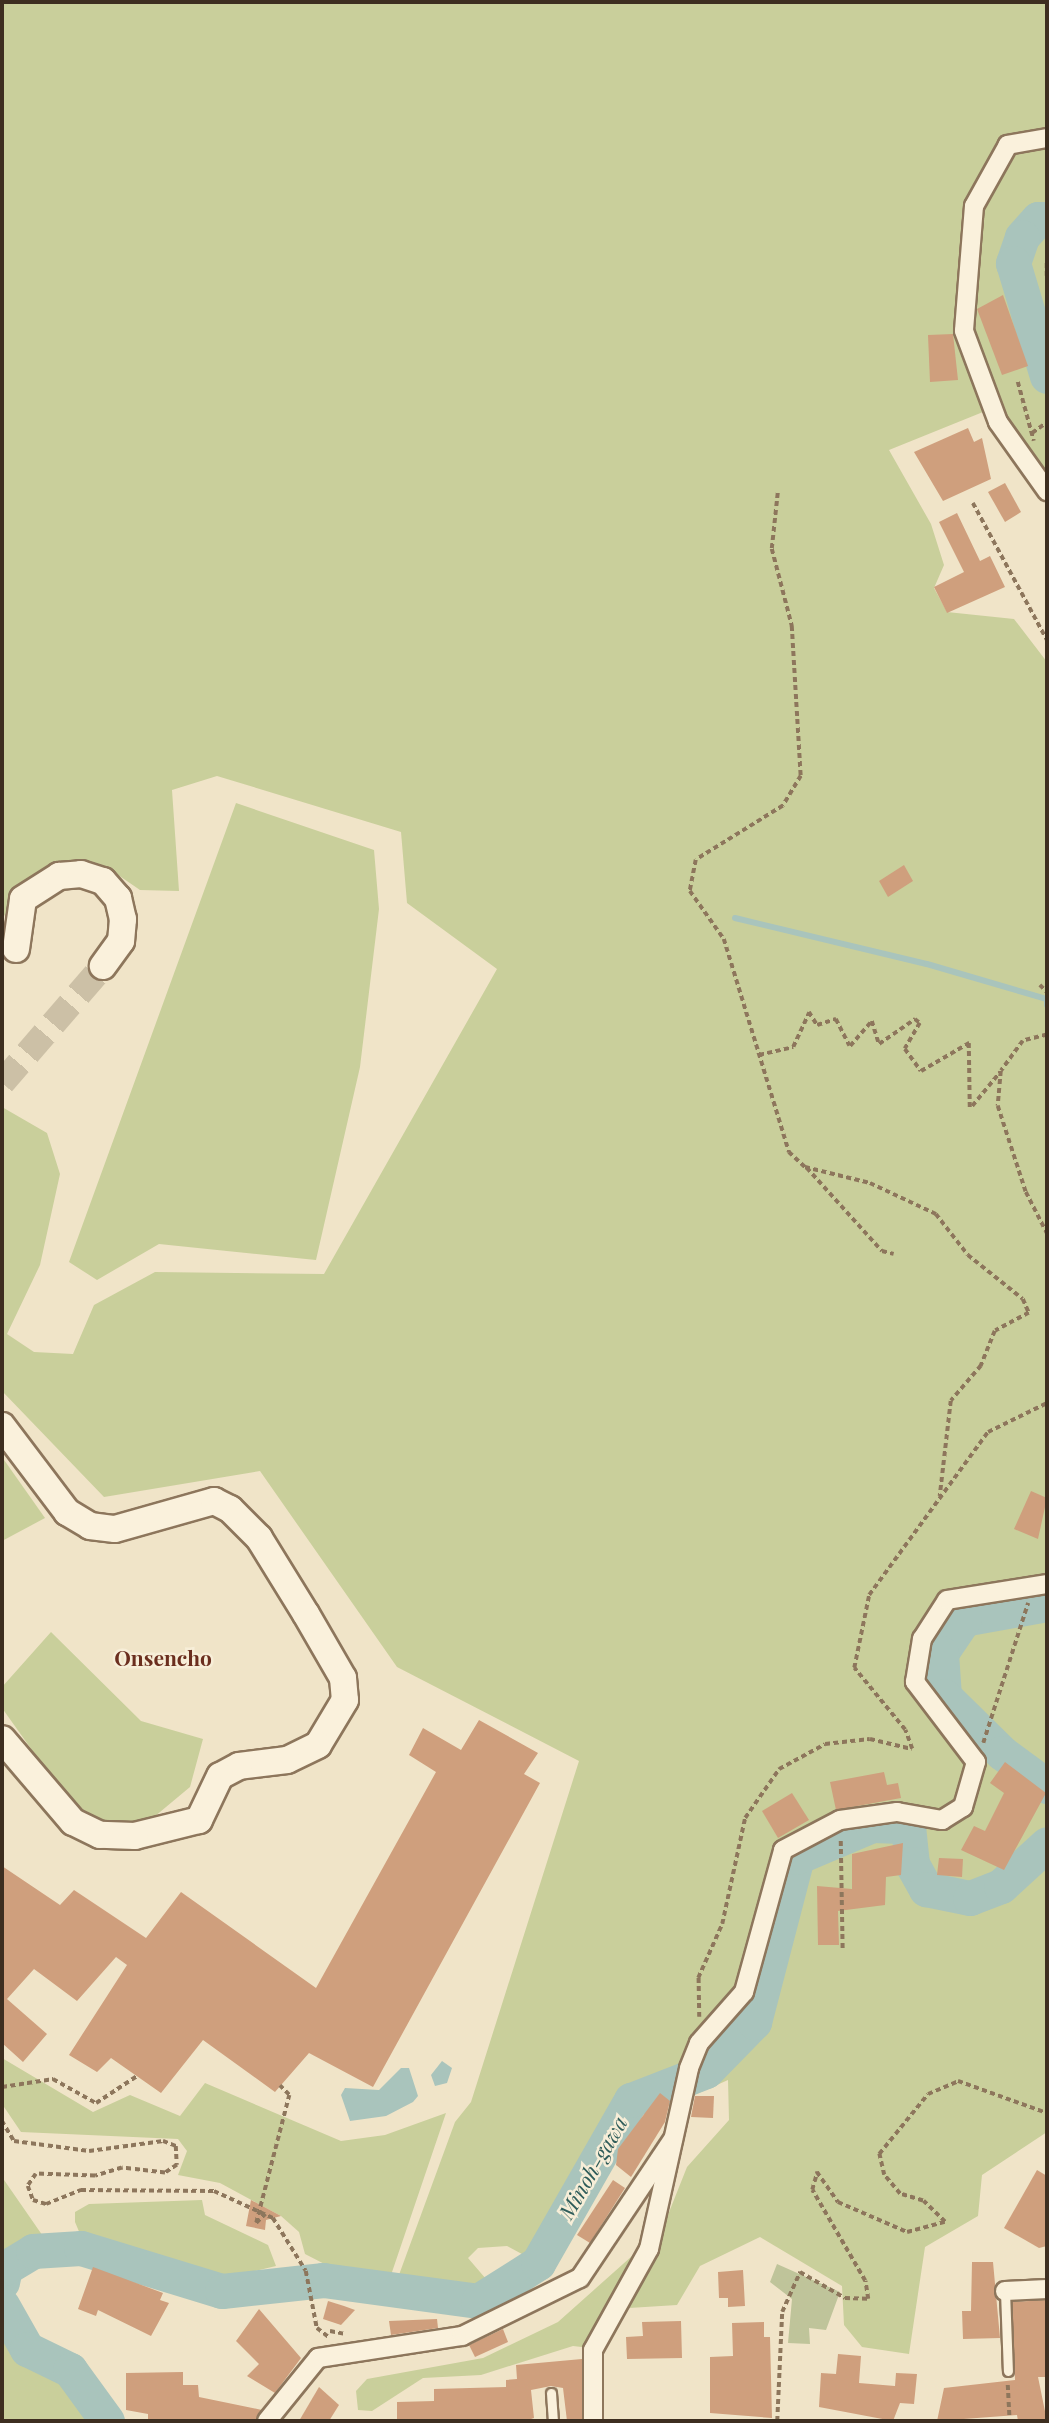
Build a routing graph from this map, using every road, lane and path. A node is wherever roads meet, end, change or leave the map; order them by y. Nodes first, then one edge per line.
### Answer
1 (1047, 138) edge
2 (1047, 263) edge
3 (1047, 276) edge
4 (1018, 382) dead end
5 (1047, 422) edge
6 (1032, 433) junction
7 (1036, 446) dead end
8 (1047, 491) edge
9 (778, 493) dead end
10 (973, 503) dead end
11 (1047, 640) edge
12 (16, 949) dead end
13 (103, 966) tunnel mouth
14 (1040, 985) dead end
15 (1047, 992) edge
16 (1045, 1035) edge
17 (759, 1055) junction
18 (1001, 1071) junction
19 (806, 1167) junction
20 (1047, 1233) edge
21 (894, 1254) dead end
22 (1047, 1403) edge
23 (2, 1426) edge
24 (940, 1496) junction
25 (1047, 1584) edge
26 (1031, 1594) dead end
27 (2, 1739) edge
28 (980, 1751) dead end
29 (841, 1846) dead end
30 (843, 1951) dead end
31 (699, 2043) junction
32 (136, 2076) dead end
33 (280, 2086) dead end
34 (2, 2087) edge
35 (1047, 2113) edge
36 (2, 2121) edge
37 (673, 2139) junction
38 (265, 2214) junction
39 (1047, 2289) edge
40 (1005, 2291) joint
41 (332, 2353) junction
42 (1008, 2371) joint
43 (551, 2393) dead end
44 (267, 2421) edge
45 (554, 2421) edge
46 (593, 2421) edge
47 (776, 2421) edge
48 (1010, 2421) edge

1 - 8 street
2 - 3 path
4 - 6 path
5 - 6 path
6 - 7 path
9 - 17 path
10 - 11 path
12 - 13 street
14 - 15 path
16 - 18 path
17 - 18 path
17 - 19 path
18 - 20 path
19 - 21 path
19 - 24 path
22 - 24 path
23 - 27 street
24 - 31 path
25 - 31 street
26 - 28 path
29 - 30 path
31 - 37 street
32 - 34 path
33 - 38 path, bridge
35 - 47 path
36 - 38 path
37 - 41 street
37 - 46 street
38 - 41 path
39 - 40 street
40 - 42 lane
41 - 44 street
42 - 48 path
43 - 45 lane

